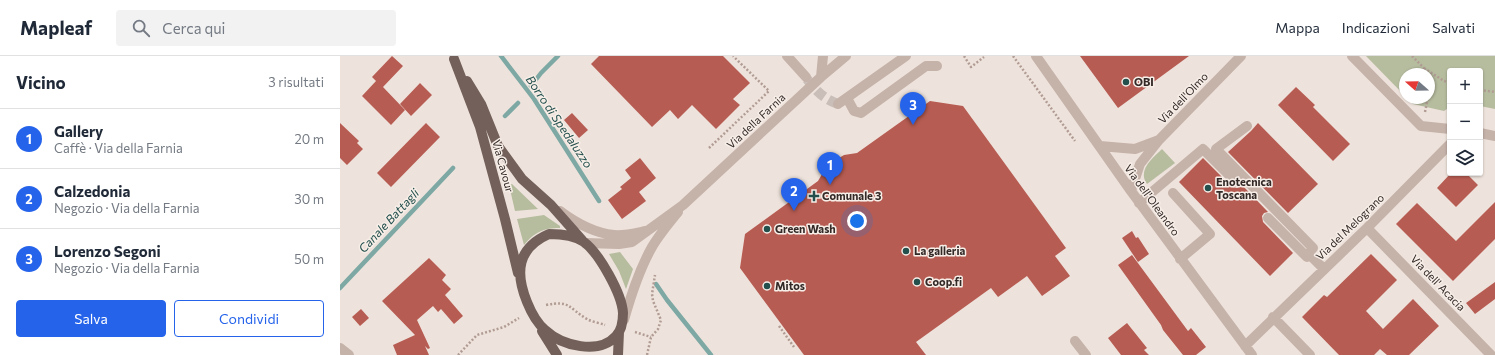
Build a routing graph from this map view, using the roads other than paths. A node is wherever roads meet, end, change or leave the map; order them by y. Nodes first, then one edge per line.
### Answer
1 (787, 56) edge
2 (823, 56) edge
3 (846, 56) edge
4 (906, 56) edge
5 (1036, 56) edge
6 (1241, 56) edge
7 (1352, 56) edge
8 (453, 57) edge
9 (936, 66) dead end
10 (806, 77) tunnel mouth
11 (821, 77) junction
12 (847, 98) junction
13 (838, 104) dead end
14 (1247, 126) dead end
15 (1447, 129) edge
16 (1483, 134) edge
17 (1495, 136) edge
18 (1159, 140) junction
19 (1100, 146) junction
20 (1447, 147) edge
21 (1236, 182) dead end
22 (1131, 191) junction
23 (1173, 193) dead end
24 (1139, 203) junction
25 (551, 205) junction
26 (683, 205) junction
27 (1268, 218) dead end
28 (1367, 228) junction
29 (646, 231) junction
30 (585, 243) junction
31 (1310, 252) junction
32 (1180, 258) junction
33 (1324, 269) junction
34 (520, 283) junction
35 (1273, 318) junction
36 (536, 320) junction
37 (621, 328) junction
38 (1075, 341) dead end
39 (1244, 346) junction
40 (340, 348) edge
41 (349, 355) edge
42 (557, 355) edge
43 (618, 355) edge
44 (1086, 355) edge
45 (1252, 355) edge
46 (1310, 355) edge
47 (1491, 355) edge

1 - 10 street
2 - 11 street
3 - 11 street, Via della Farnia
4 - 12 street
5 - 19 street, Via dell'Oleandro
6 - 18 street, Via dell'Olmo
7 - 15 street
8 - 25 main road, Via Cavour
8 - 34 main road, Via Cavour
9 - 12 street
11 - 26 street, Via della Farnia
12 - 13 street
14 - 31 street
16 - 17 street
18 - 19 street
18 - 22 street, Via dell'Olmo
19 - 22 street, Via dell'Oleandro
20 - 28 street, Via del Melograno
21 - 24 street
22 - 24 street, Via dell'Oleandro
23 - 32 street
24 - 32 street, Via dell'Oleandro
25 - 29 street, Via della Farnia
25 - 30 main road, Via Cavour
26 - 29 street, Via della Farnia
26 - 37 street, Via della Farnia
27 - 31 street
28 - 33 street, Via del Melograno
28 - 47 street, Via dell' Acacia
29 - 30 street, Via della Farnia
30 - 34 main road, Via Cavour
30 - 37 main road, Via Cavour
31 - 33 street
32 - 39 street, Via dell'Oleandro
33 - 35 street, Via del Melograno
34 - 36 main road, Via Cavour
35 - 39 street, Via del Melograno
35 - 46 street
36 - 37 main road, Via Cavour
36 - 42 main road, Via Cavour
37 - 43 main road, Via Cavour
38 - 44 street
39 - 45 street, Via dell'Oleandro
40 - 41 street

